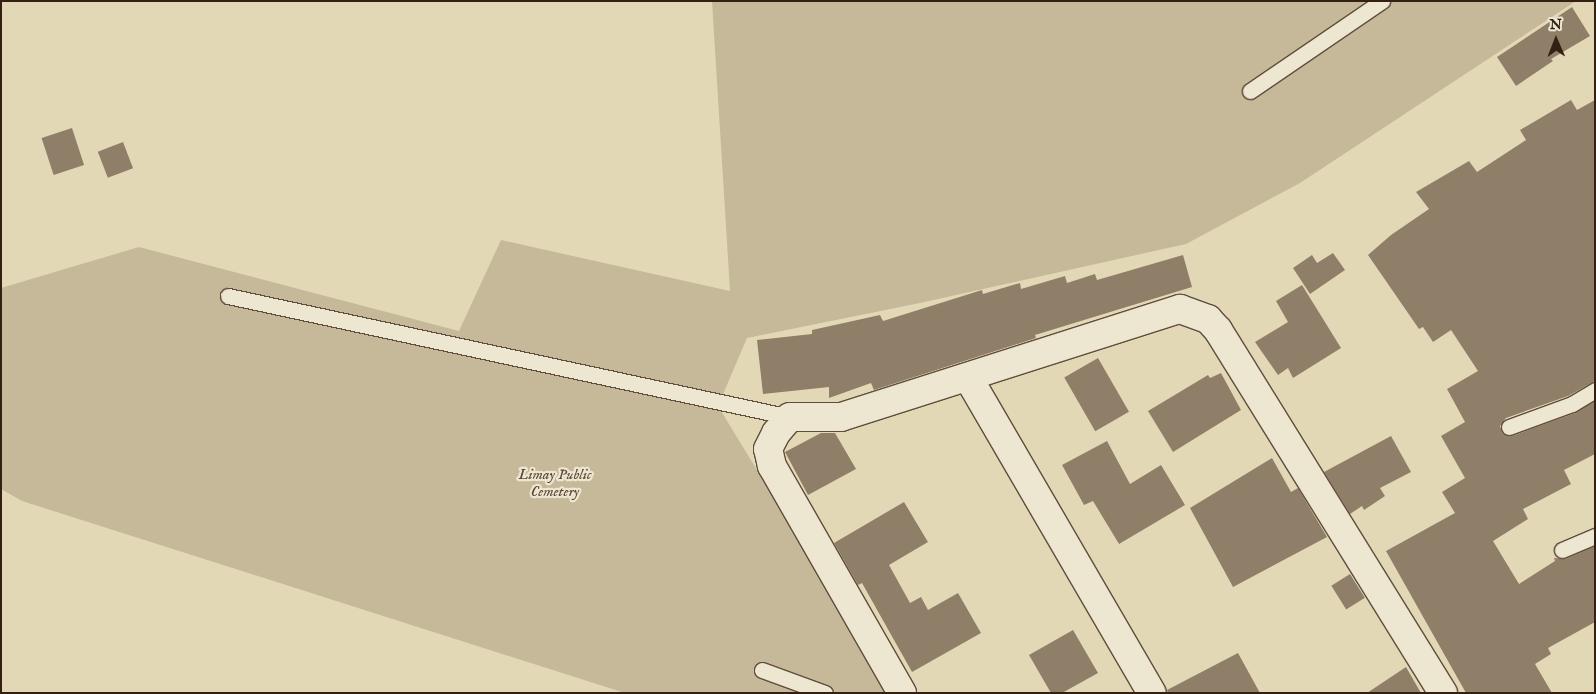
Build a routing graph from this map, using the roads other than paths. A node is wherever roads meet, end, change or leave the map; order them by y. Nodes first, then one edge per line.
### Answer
1 (1382, 1) edge
2 (1250, 91) dead end
3 (228, 296) dead end
4 (969, 379) junction
5 (1595, 390) edge
6 (790, 417) junction
7 (1508, 427) dead end
8 (1595, 536) edge
9 (1562, 550) dead end
10 (762, 670) dead end
11 (825, 693) edge
12 (902, 693) edge
13 (1152, 693) edge
14 (1443, 693) edge

1 - 2 lane
3 - 6 lane
4 - 6 street
4 - 13 street
4 - 14 street
5 - 7 lane
6 - 12 street
8 - 9 lane
10 - 11 lane

